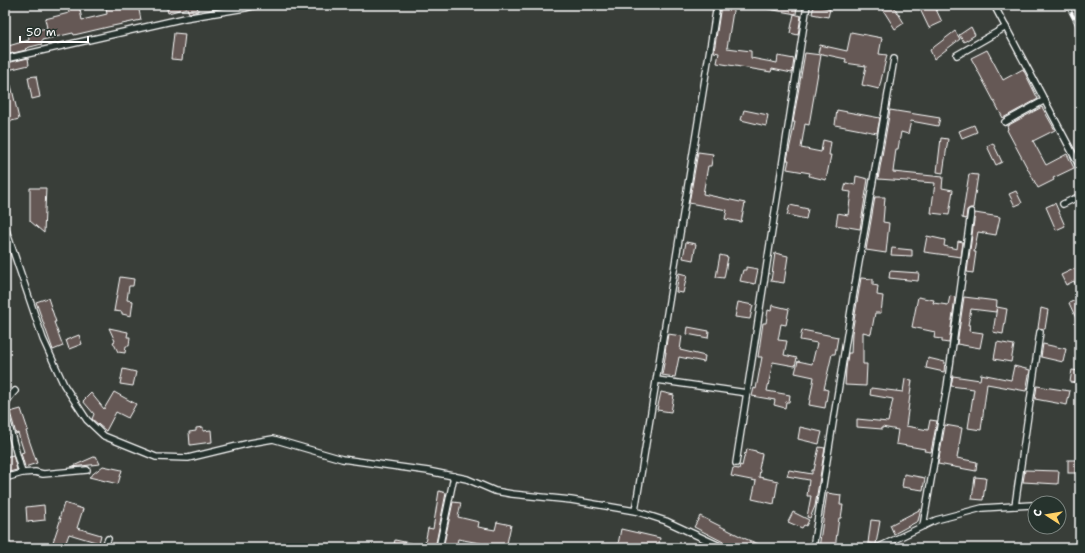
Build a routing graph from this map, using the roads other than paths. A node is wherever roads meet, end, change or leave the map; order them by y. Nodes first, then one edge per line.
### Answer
1 (257, 5) edge
2 (717, 5) edge
3 (807, 5) edge
4 (994, 5) edge
5 (244, 7) edge
6 (1006, 27) junction
7 (957, 55) dead end
8 (5, 59) edge
9 (894, 59) dead end
10 (1045, 100) junction
11 (1005, 122) dead end
12 (1080, 167) edge
13 (1080, 196) edge
14 (1063, 204) dead end
15 (971, 212) dead end
16 (5, 227) edge
17 (1040, 332) dead end
18 (657, 380) junction
19 (15, 391) dead end
20 (746, 393) junction
21 (736, 463) dead end
22 (86, 470) dead end
23 (22, 473) junction
24 (454, 476) junction
25 (5, 478) edge
26 (1027, 505) edge
27 (1015, 506) junction
28 (635, 512) junction
29 (923, 526) junction
30 (108, 539) dead end
31 (104, 548) edge
32 (439, 548) edge
33 (724, 548) edge
34 (813, 548) edge
35 (877, 548) edge

1 - 5 lane
2 - 18 lane
3 - 20 lane
4 - 6 lane
5 - 8 lane
6 - 7 lane
6 - 10 lane
9 - 34 lane
10 - 11 lane
10 - 12 lane
13 - 14 lane
15 - 29 lane
16 - 24 lane
17 - 27 lane
18 - 20 lane
18 - 28 lane
19 - 23 lane
20 - 21 lane
22 - 23 lane
23 - 25 lane
24 - 28 lane
24 - 32 lane
26 - 27 lane
27 - 29 lane
28 - 33 lane
29 - 35 lane
30 - 31 lane

